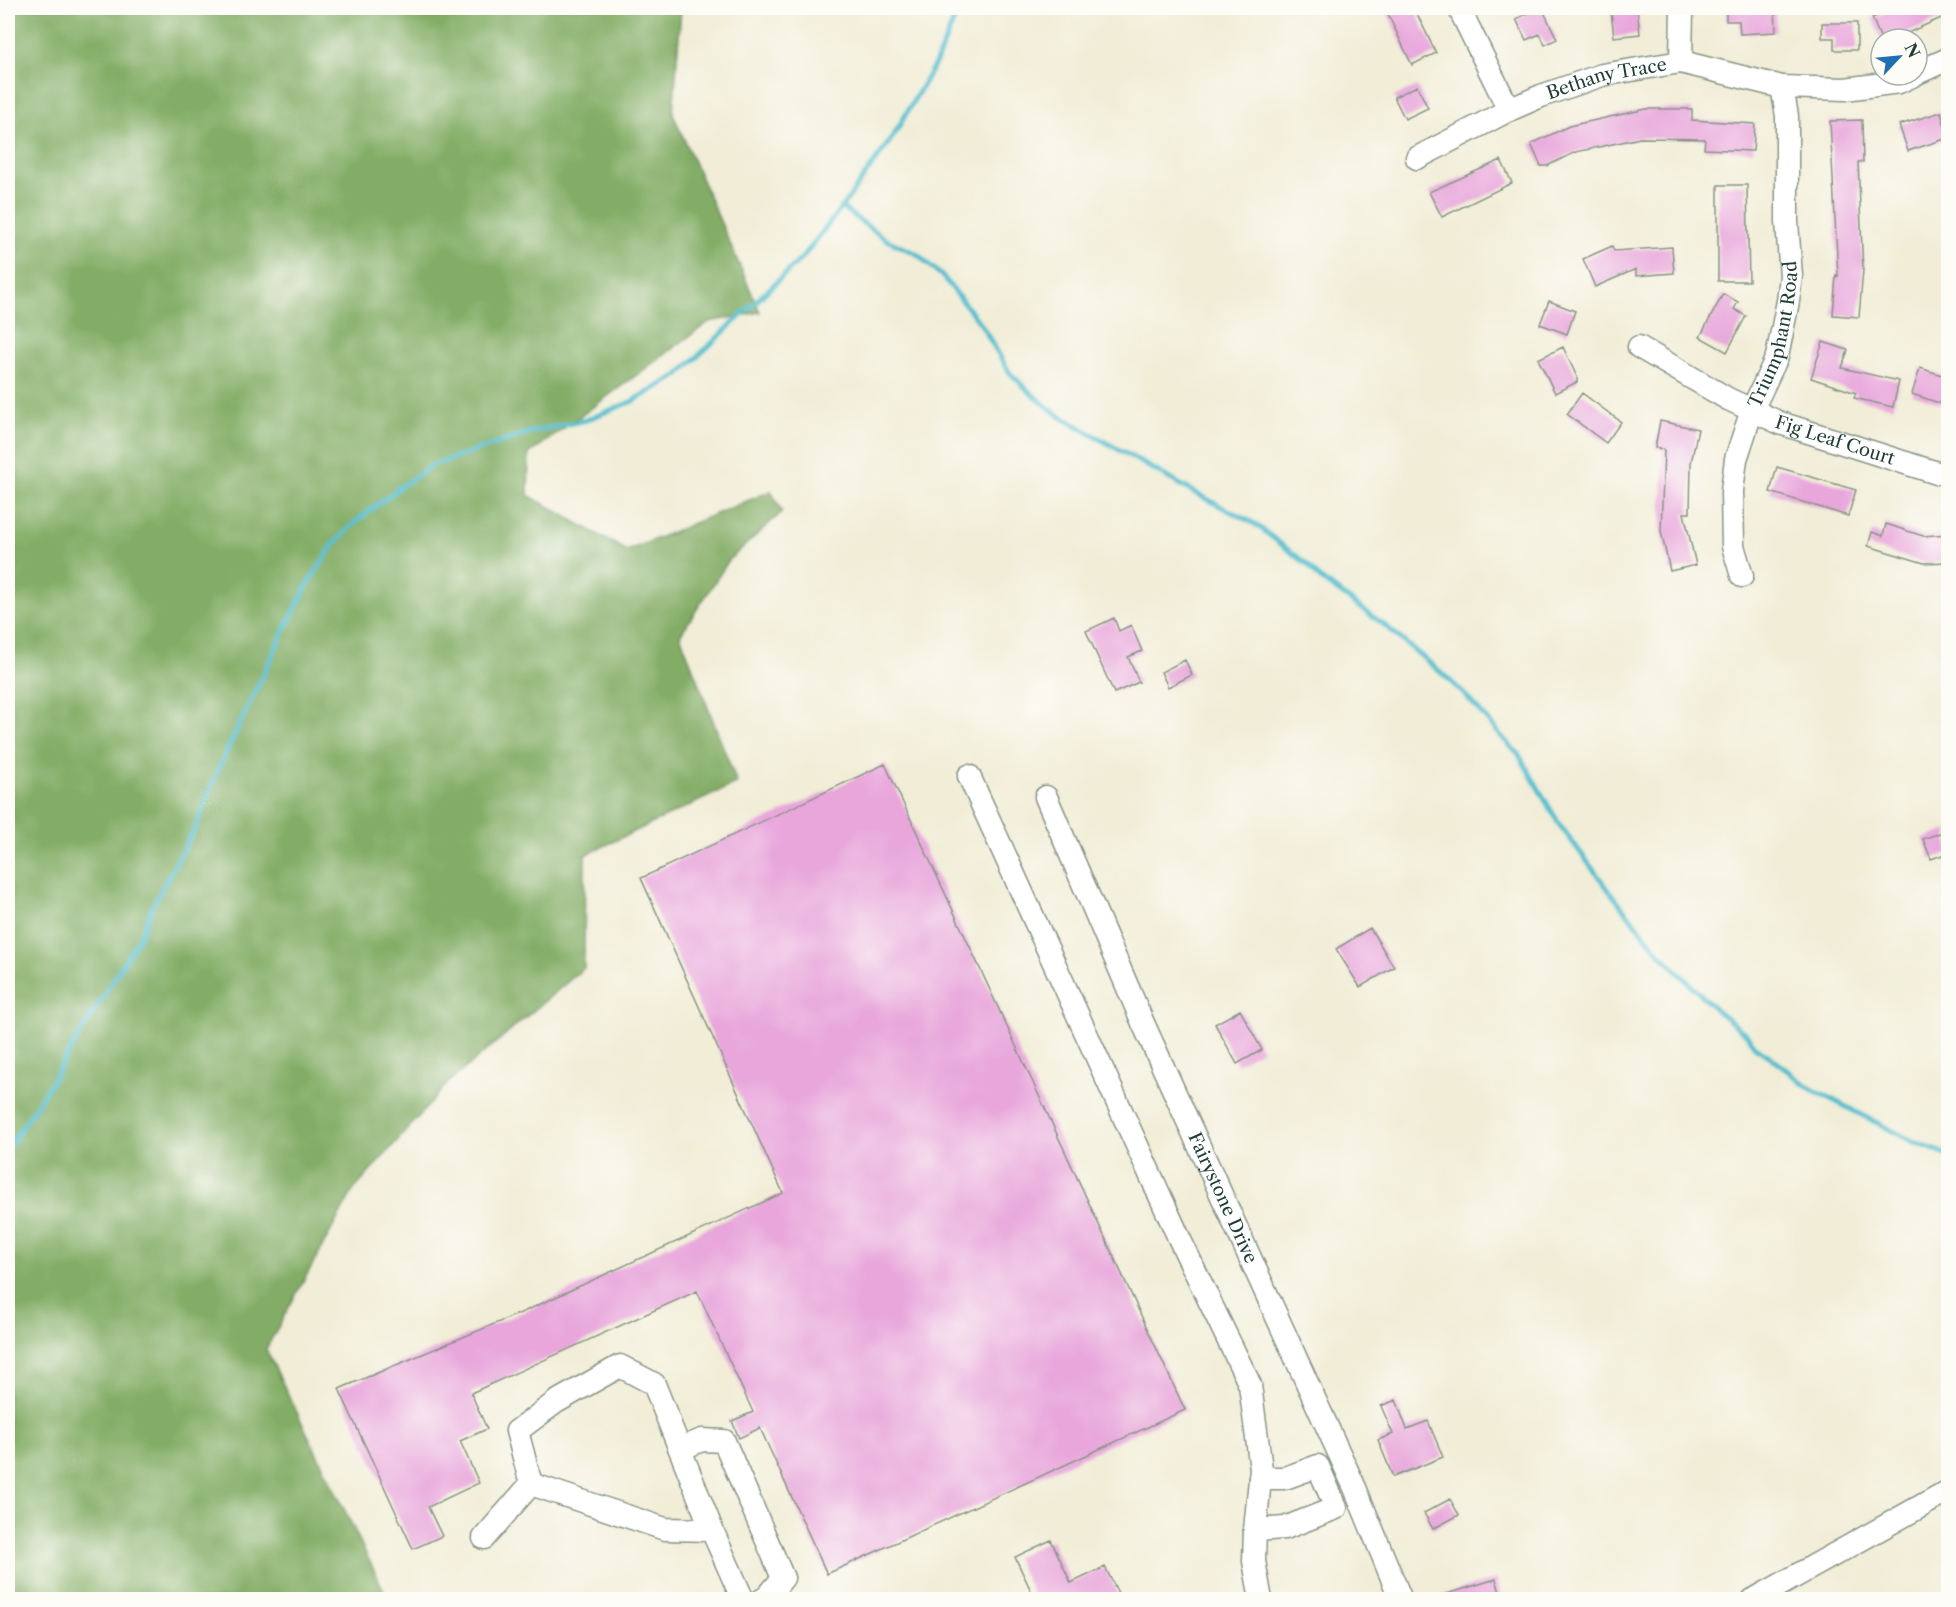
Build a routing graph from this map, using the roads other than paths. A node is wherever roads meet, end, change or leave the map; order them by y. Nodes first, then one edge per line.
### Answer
1 (1459, 8) edge
2 (1682, 8) edge
3 (1948, 59) edge
4 (1681, 62) junction
5 (1929, 68) edge
6 (1869, 86) edge
7 (1782, 87) junction
8 (1509, 110) junction
9 (1417, 158) dead end
10 (1640, 347) dead end
11 (1752, 410) junction
12 (1937, 473) dead end
13 (1742, 576) dead end
14 (969, 776) dead end
15 (1046, 797) dead end
16 (680, 1449) junction
17 (1260, 1478) junction
18 (531, 1484) junction
19 (1948, 1491) edge
20 (712, 1530) junction
21 (1255, 1530) junction
22 (484, 1538) dead end
23 (743, 1599) edge
24 (762, 1599) edge
25 (1262, 1599) edge
26 (1401, 1599) edge
27 (1753, 1599) edge

1 - 8 street
2 - 4 street
3 - 5 street, Bethany Trace
4 - 7 street, Bethany Trace
4 - 8 street, Bethany Trace
6 - 7 street, Bethany Trace
7 - 11 street, Triumphant Road
8 - 9 street, Bethany Trace
10 - 11 street, Fig Leaf Court
11 - 12 street, Fig Leaf Court
11 - 13 street, Triumphant Road
14 - 17 street
15 - 26 street, Fairystone Drive
16 - 18 street
16 - 20 street
16 - 24 street
17 - 21 street
17 - 21 street
18 - 20 street
18 - 22 street
19 - 27 street
20 - 23 street
21 - 25 street

